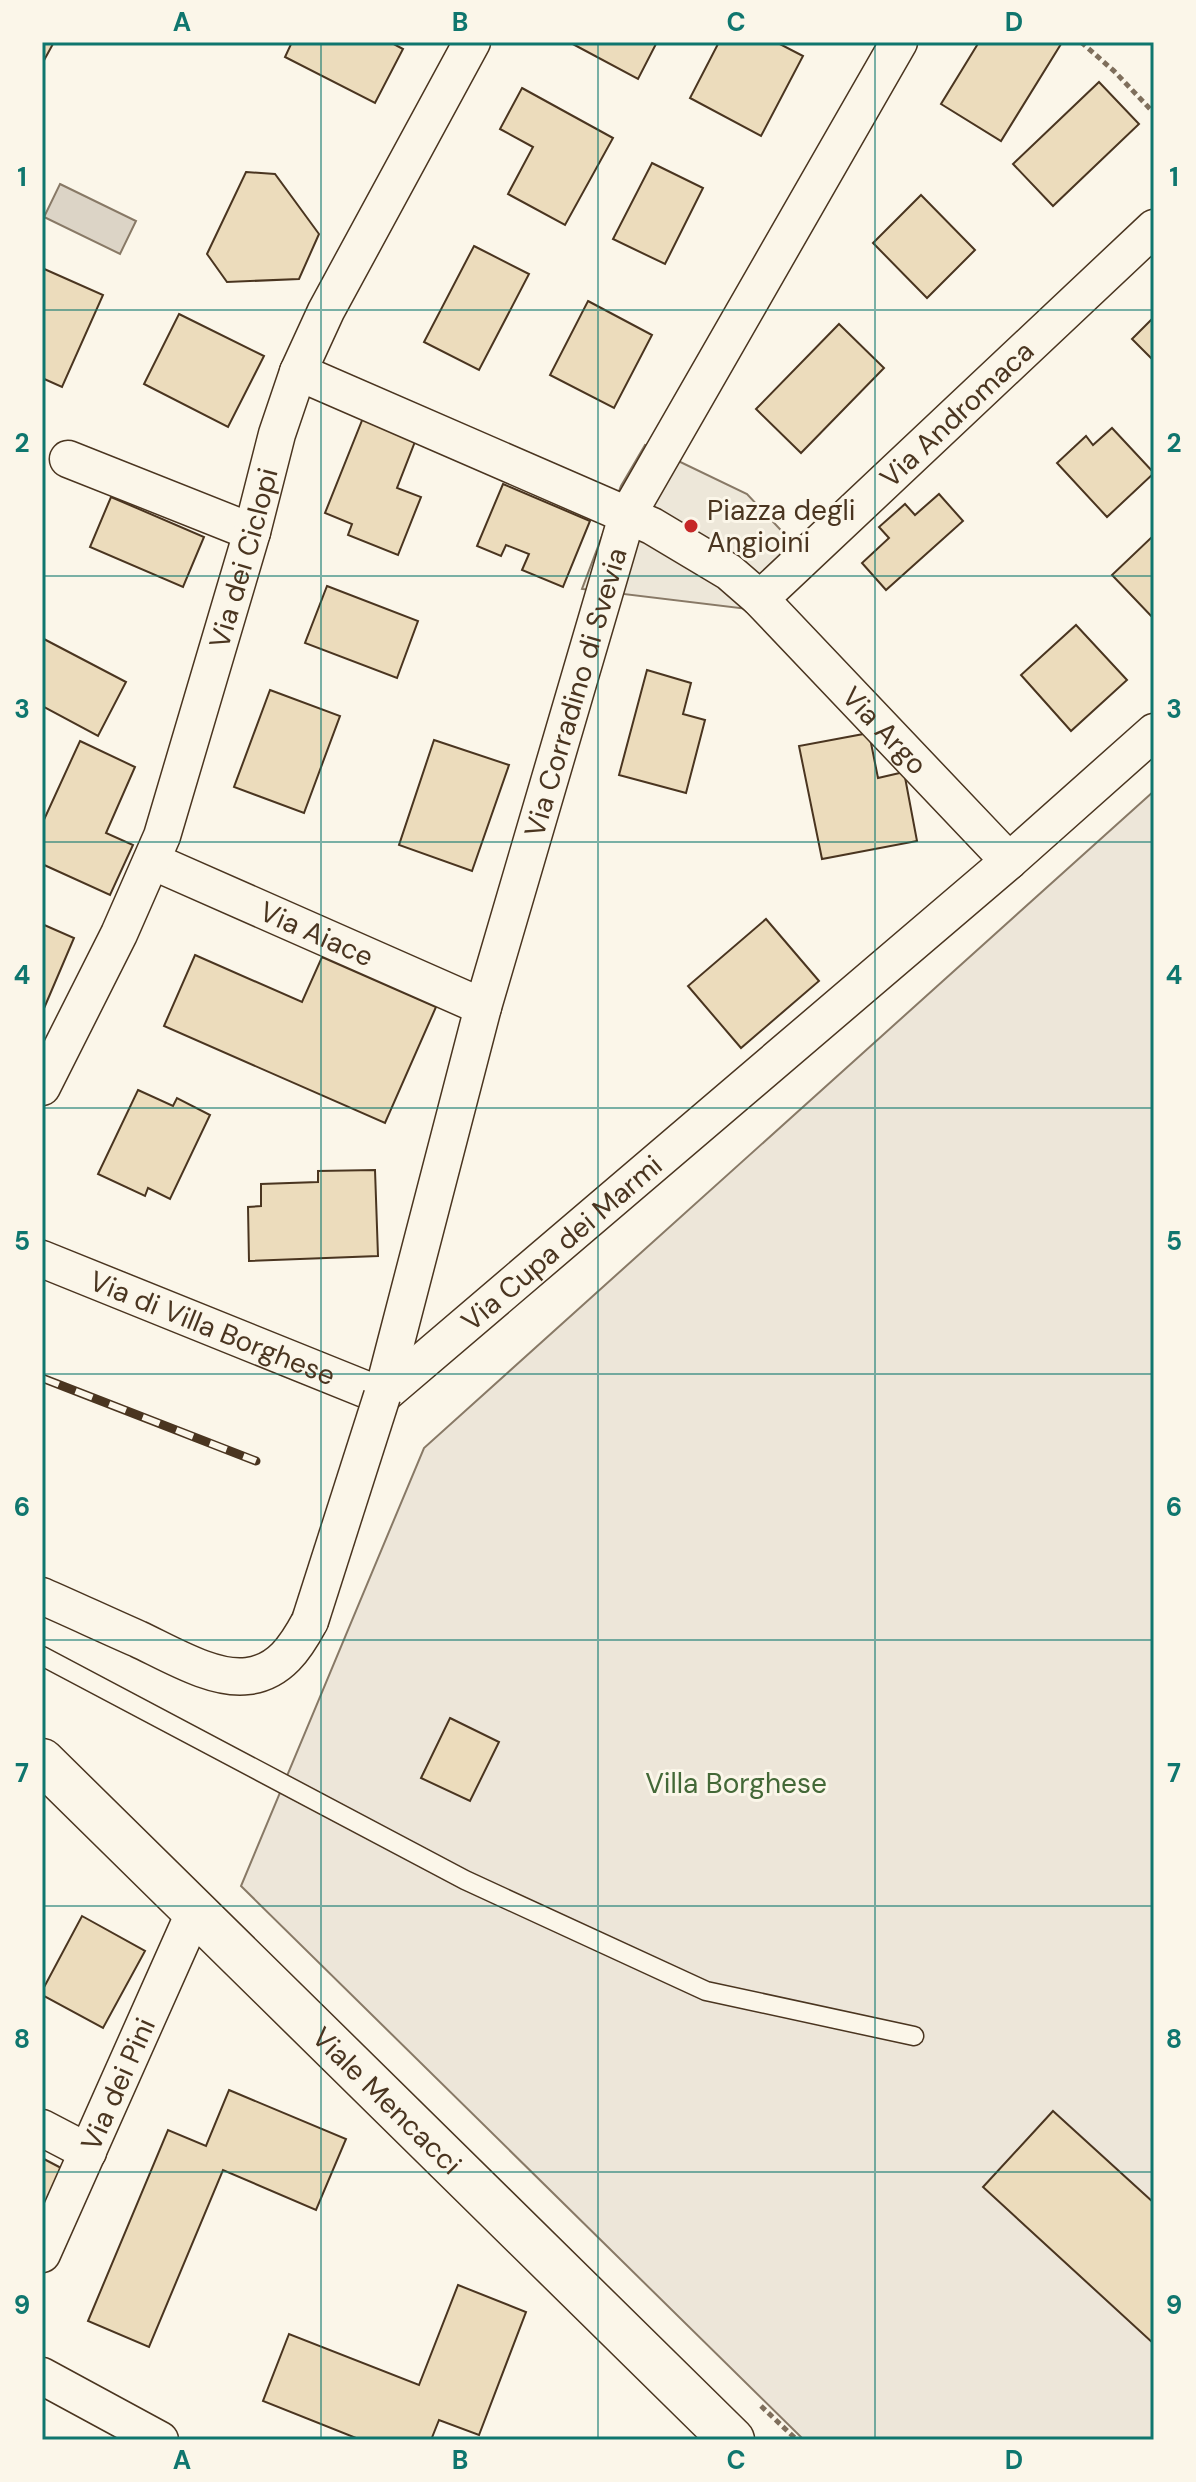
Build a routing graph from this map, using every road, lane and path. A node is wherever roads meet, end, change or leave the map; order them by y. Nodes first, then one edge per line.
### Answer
1 (472, 42) edge
2 (899, 42) edge
3 (1081, 42) edge
4 (1154, 113) edge
5 (1154, 228) edge
6 (298, 372) junction
7 (68, 459) dead end
8 (627, 516) junction
9 (252, 532) junction
10 (760, 599) junction
11 (1154, 732) edge
12 (152, 861) junction
13 (1009, 861) junction
14 (483, 1007) junction
15 (42, 1087) edge
16 (42, 1259) edge
17 (382, 1396) junction
18 (42, 1596) edge
19 (42, 1656) edge
20 (42, 1761) edge
21 (194, 1913) junction
22 (914, 2036) dead end
23 (42, 2128) edge
24 (88, 2152) junction
25 (42, 2254) edge
26 (42, 2376) edge
27 (160, 2440) edge
28 (732, 2440) edge

1 - 6 street, Via dei Ciclopi
2 - 8 street, Via Corradino di Svevia
3 - 4 path
5 - 10 street, Via Andromaca
6 - 8 street
6 - 9 street, Via dei Ciclopi
7 - 9 street
8 - 10 street
8 - 14 street, Via Corradino di Svevia
9 - 12 street, Via dei Ciclopi
10 - 13 street, Via Argo
11 - 13 street, Via Cupa dei Marmi
12 - 14 street, Via Aiace
12 - 15 street, Via dei Ciclopi
13 - 17 street, Via Cupa dei Marmi
14 - 17 street, Via Corradino di Svevia
16 - 17 street, Via di Villa Borghese
17 - 18 street, bridge
19 - 22 lane
20 - 21 main road, Viale Mencacci
21 - 24 street, Via dei Pini
21 - 28 main road, Viale Mencacci
23 - 24 street
24 - 25 street, Via dei Pini
26 - 27 street

